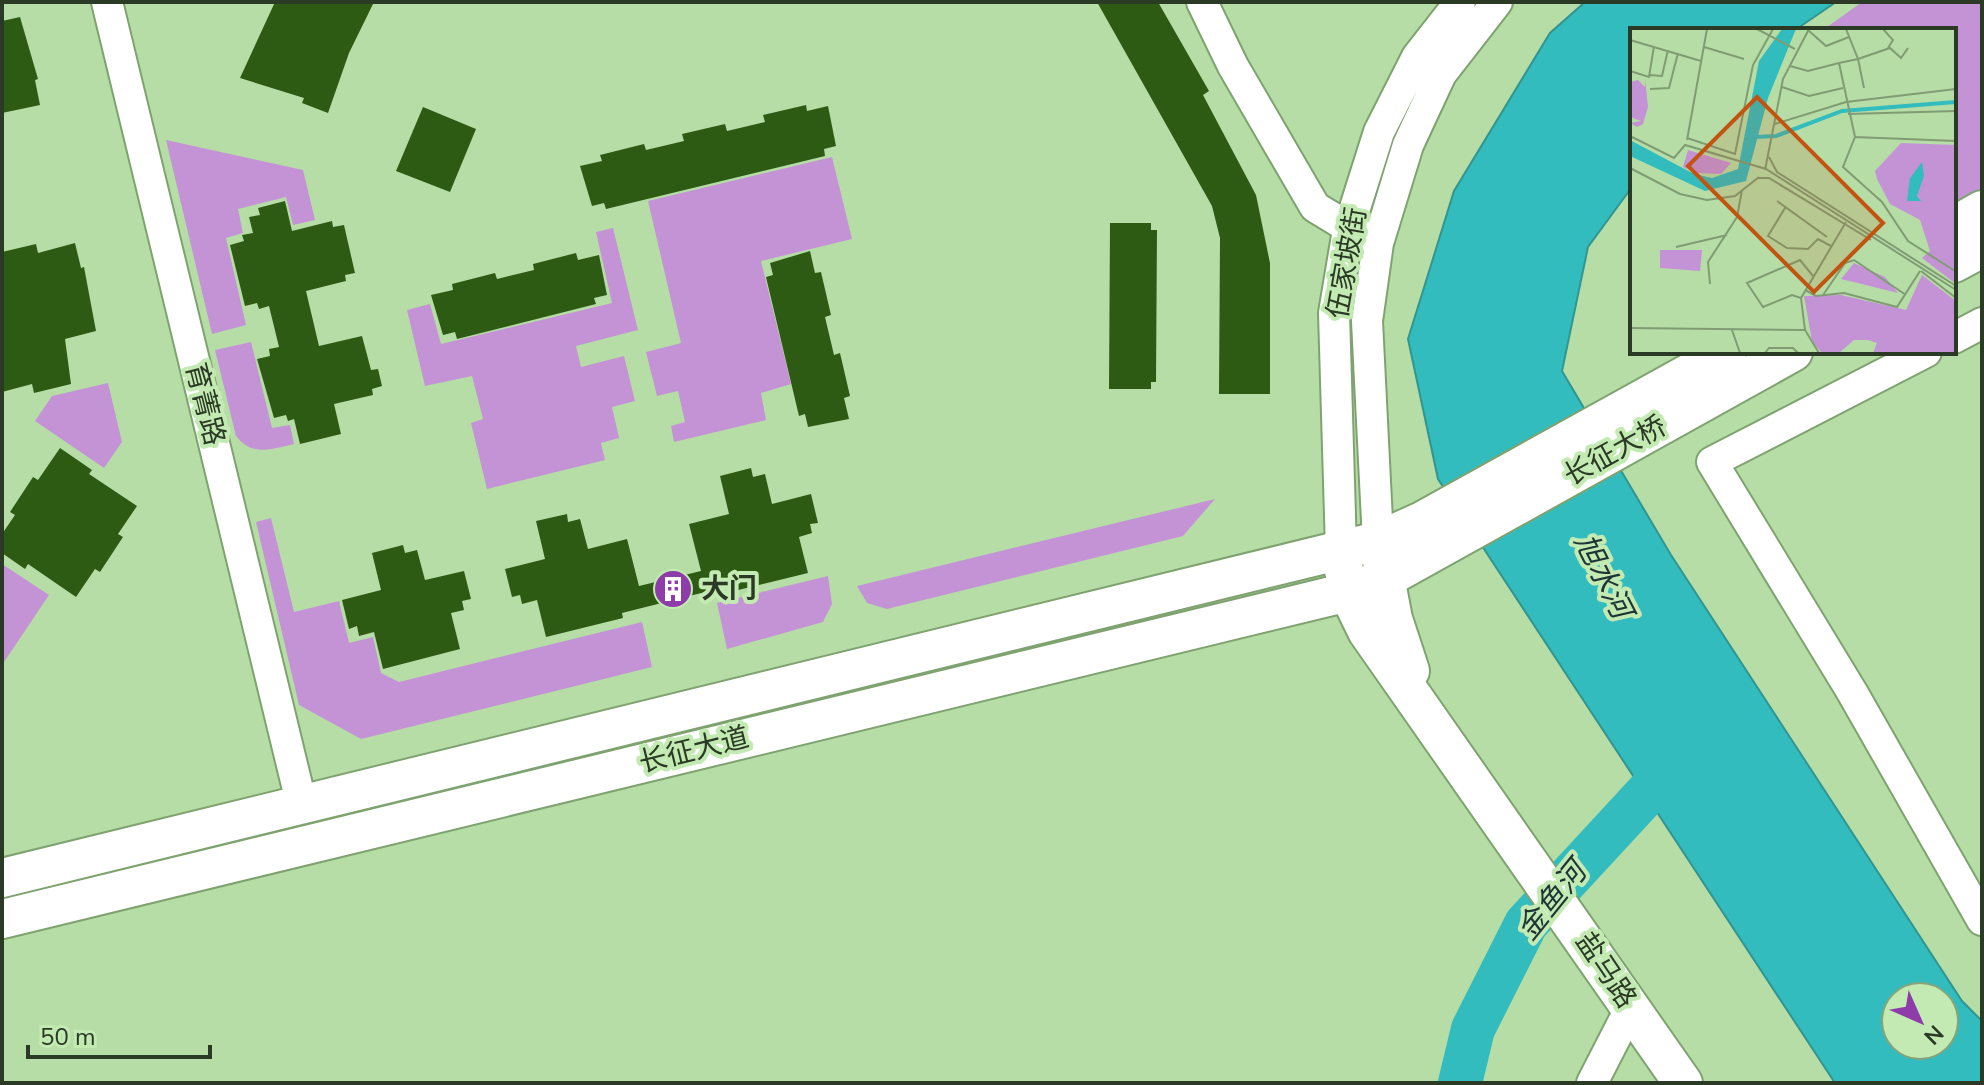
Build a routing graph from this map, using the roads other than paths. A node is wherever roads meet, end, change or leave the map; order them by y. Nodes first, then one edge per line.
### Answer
1 (107, 2) edge
2 (1202, 2) edge
3 (1460, 2) edge
4 (1497, 2) edge
5 (1982, 210) edge
6 (1956, 225) edge
7 (1348, 230) junction
8 (1378, 243) junction
9 (1982, 248) edge
10 (1956, 262) edge
11 (1982, 323) edge
12 (1956, 337) edge
13 (1724, 354) edge
14 (1789, 354) edge
15 (1922, 354) edge
16 (1429, 536) junction
17 (1378, 541) junction
18 (1341, 550) junction
19 (1385, 579) junction
20 (1348, 592) junction
21 (1419, 701) junction
22 (302, 806) junction
23 (2, 878) edge
24 (2, 919) edge
25 (1982, 920) edge
26 (1631, 1007) junction
27 (1592, 1083) edge
28 (1683, 1083) edge

1 - 22 street, 育菁路
2 - 7 street
3 - 7 street, 伍家坡街
4 - 8 street, 伍家坡街
5 - 6 main road
7 - 8 street
7 - 18 street, 伍家坡街
8 - 17 street, 伍家坡街
9 - 10 main road
11 - 12 street
13 - 16 main road, 长征大桥
14 - 16 main road, 长征大桥
15 - 25 street
16 - 17 main road, 长征大道
16 - 19 main road, 长征大道
17 - 18 main road, 长征大道
17 - 19 main road
18 - 20 main road, 盐马路
18 - 22 main road, 长征大道
19 - 20 main road, 长征大道
19 - 21 main road
20 - 21 main road, 盐马路
20 - 24 main road, 长征大道
21 - 26 main road, 盐马路
22 - 23 main road, 长征大道
26 - 27 street
26 - 28 main road, 盐马路

